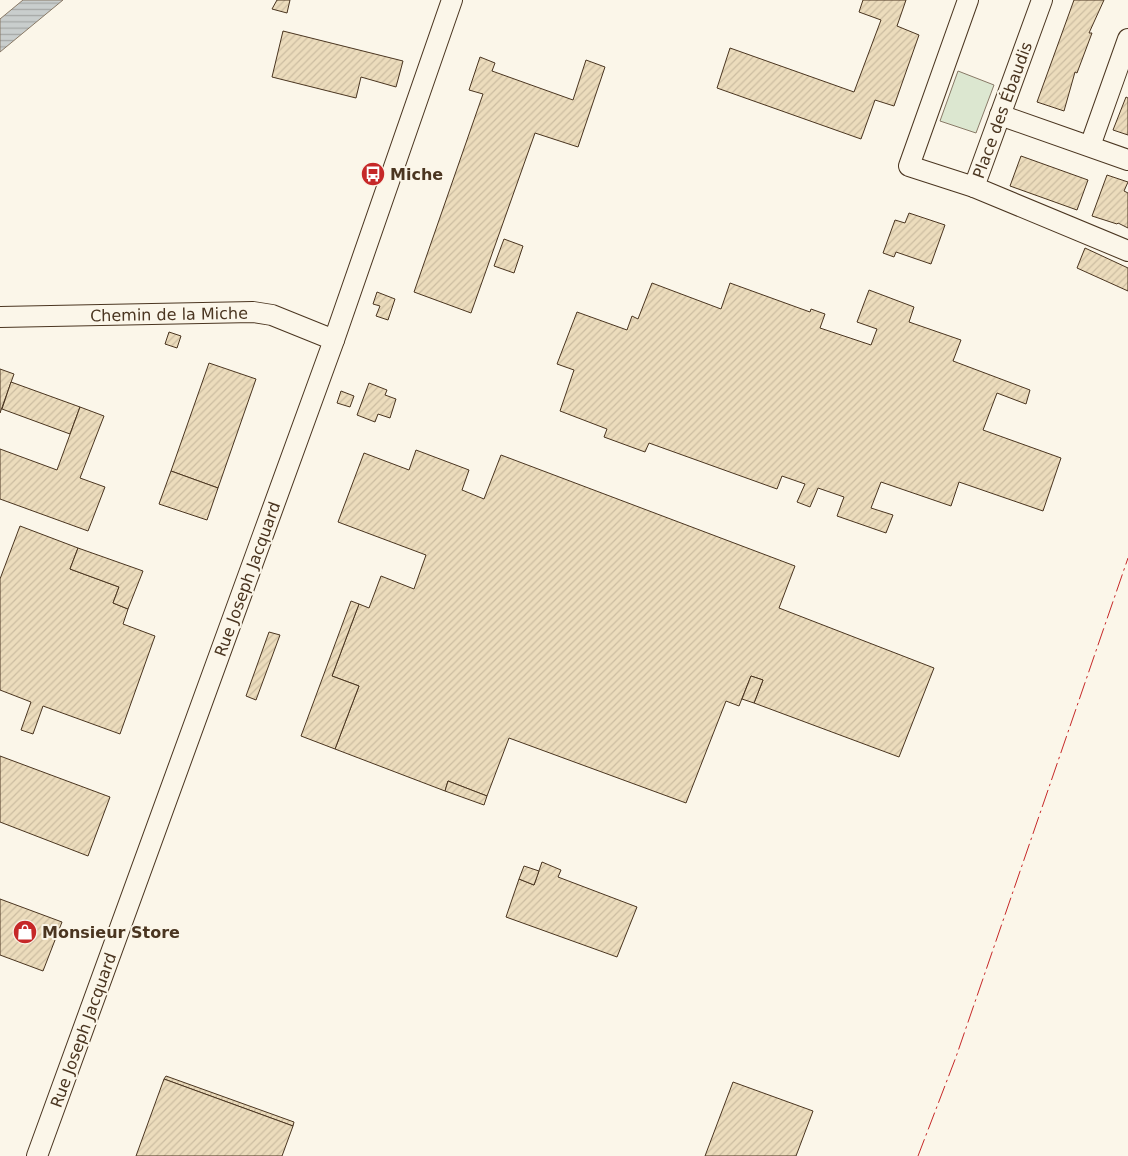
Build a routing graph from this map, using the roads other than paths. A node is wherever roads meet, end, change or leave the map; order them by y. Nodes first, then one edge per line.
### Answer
1 (452, 0) edge
2 (968, 0) edge
3 (1042, 0) edge
4 (1128, 39) edge
5 (1000, 115) junction
6 (1090, 146) junction
7 (1128, 160) edge
8 (974, 188) junction
9 (1128, 251) edge
10 (0, 317) edge
11 (334, 340) junction
12 (37, 1156) edge

1 - 11 street, Rue Joseph Jacquard
2 - 8 street, Place des Ébaudis
3 - 5 street, Place des Ébaudis
4 - 6 street
5 - 6 street
5 - 8 street, Place des Ébaudis
6 - 7 street
8 - 9 street
10 - 11 street, Chemin de la Miche
11 - 12 street, Rue Joseph Jacquard

